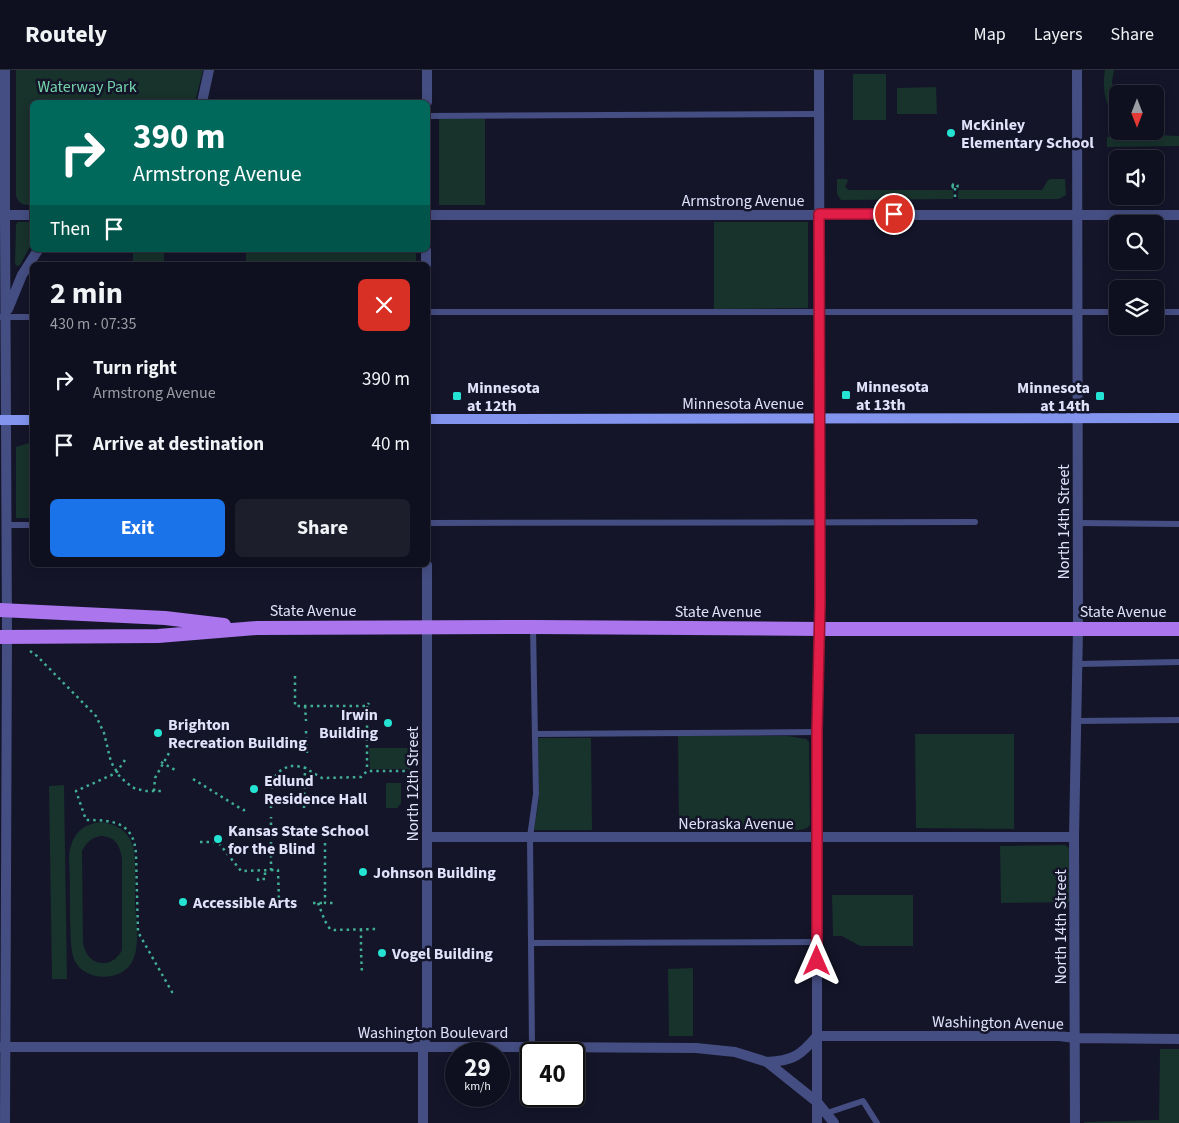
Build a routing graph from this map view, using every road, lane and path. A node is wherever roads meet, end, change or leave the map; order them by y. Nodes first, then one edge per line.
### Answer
1 (5, 70) edge
2 (208, 70) edge
3 (427, 70) edge
4 (819, 70) edge
5 (1077, 70) edge
6 (202, 100) edge
7 (427, 100) edge
8 (819, 114) junction
9 (3, 115) edge
10 (430, 116) edge
11 (956, 181) dead end
12 (955, 201) dead end
13 (819, 214) junction
14 (1077, 214) junction
15 (1179, 214) edge
16 (2, 215) edge
17 (30, 215) edge
18 (430, 215) edge
19 (30, 263) edge
20 (430, 312) edge
21 (820, 312) junction
22 (1078, 312) junction
23 (1109, 312) edge
24 (1164, 312) edge
25 (1179, 312) edge
26 (30, 316) edge
27 (3, 317) edge
28 (820, 418) junction
29 (1078, 418) junction
30 (1179, 418) edge
31 (430, 419) edge
32 (3, 420) edge
33 (30, 420) edge
34 (820, 522) junction
35 (975, 522) dead end
36 (430, 523) edge
37 (1078, 523) junction
38 (1179, 524) edge
39 (6, 525) junction
40 (30, 525) edge
41 (3, 544) edge
42 (427, 567) edge
43 (3, 610) edge
44 (427, 627) junction
45 (533, 627) junction
46 (257, 628) junction
47 (820, 629) junction
48 (1078, 629) junction
49 (1179, 629) edge
50 (3, 637) edge
51 (25, 647) dead end
52 (1179, 662) edge
53 (1078, 664) junction
54 (295, 676) dead end
55 (305, 706) junction
56 (1179, 720) edge
57 (306, 721) dead end
58 (1076, 721) junction
59 (306, 731) dead end
60 (817, 732) junction
61 (535, 734) junction
62 (306, 752) dead end
63 (169, 753) dead end
64 (125, 760) dead end
65 (162, 763) junction
66 (306, 766) junction
67 (175, 770) dead end
68 (367, 771) junction
69 (417, 771) dead end
70 (116, 773) junction
71 (344, 777) junction
72 (361, 777) junction
73 (193, 779) dead end
74 (361, 781) dead end
75 (344, 782) dead end
76 (210, 790) junction
77 (154, 791) junction
78 (162, 791) dead end
79 (208, 794) dead end
80 (271, 808) dead end
81 (304, 808) dead end
82 (246, 810) dead end
83 (271, 817) dead end
84 (428, 837) junction
85 (530, 837) junction
86 (1074, 837) junction
87 (816, 838) junction
88 (200, 842) dead end
89 (325, 844) dead end
90 (265, 870) junction
91 (271, 870) junction
92 (258, 881) dead end
93 (290, 902) dead end
94 (313, 903) dead end
95 (318, 903) junction
96 (325, 903) junction
97 (336, 903) dead end
98 (361, 929) junction
99 (378, 929) dead end
100 (817, 942) junction
101 (531, 943) junction
102 (362, 974) dead end
103 (177, 992) dead end
104 (817, 1036) junction
105 (1075, 1038) junction
106 (1179, 1039) edge
107 (532, 1042) edge
108 (2, 1047) edge
109 (423, 1047) junction
110 (520, 1047) edge
111 (585, 1047) edge
112 (768, 1062) junction
113 (817, 1102) junction
114 (826, 1113) junction
115 (5, 1123) edge
116 (423, 1123) edge
117 (817, 1123) edge
118 (834, 1123) edge
119 (877, 1123) edge
120 (1075, 1123) edge

1 - 9 street
2 - 6 street
3 - 7 street
4 - 8 street
5 - 14 street, North 14th Street
8 - 10 lane
8 - 13 street
9 - 16 street
11 - 12 path
13 - 14 street, Armstrong Avenue
13 - 18 street, Armstrong Avenue
13 - 21 street
14 - 15 street, Armstrong Avenue
14 - 22 street, North 14th Street
16 - 17 street
16 - 27 street
19 - 27 street
20 - 21 lane
21 - 22 lane
21 - 28 street
22 - 23 lane
22 - 29 street, North 14th Street
24 - 25 lane
26 - 27 lane
27 - 32 street
28 - 29 main road, Minnesota Avenue
28 - 31 main road, Minnesota Avenue
28 - 34 street
29 - 30 main road, Minnesota Avenue
29 - 37 street, North 14th Street
32 - 33 main road
32 - 39 street
34 - 35 lane
34 - 36 lane
34 - 47 street
37 - 38 lane
37 - 48 street, North 14th Street
39 - 40 lane
39 - 41 street
41 - 43 street
42 - 44 street, North 12th Street
43 - 46 main road, State Avenue
43 - 50 street
44 - 45 main road, State Avenue
44 - 46 main road, State Avenue
44 - 84 street, North 12th Street
45 - 47 main road, State Avenue
45 - 61 lane
46 - 50 main road, State Avenue
47 - 48 main road, State Avenue
47 - 60 street
48 - 49 main road, State Avenue
48 - 53 street, North 14th Street
50 - 108 street
51 - 70 path
52 - 53 lane
53 - 58 street, North 14th Street
54 - 55 path
55 - 57 path
55 - 68 path
56 - 58 lane
58 - 86 street, North 14th Street
59 - 62 path
60 - 61 lane
60 - 87 street
61 - 85 lane
63 - 65 path
64 - 70 path
65 - 67 path
65 - 77 path
66 - 71 path
66 - 80 path
66 - 81 path
68 - 69 path
68 - 72 path
70 - 77 path
70 - 103 path
71 - 72 path
71 - 75 path
72 - 74 path
73 - 76 path
76 - 79 path
76 - 82 path
77 - 78 path
83 - 91 path
84 - 85 street, Nebraska Avenue
84 - 109 street, North 12th Street
85 - 87 street, Nebraska Avenue
85 - 101 lane
86 - 87 street, Nebraska Avenue
86 - 105 street, North 14th Street
87 - 100 street
88 - 90 path
89 - 96 path
90 - 91 path
90 - 92 path
91 - 93 path
94 - 95 path
95 - 96 path
95 - 98 path
96 - 97 path
98 - 99 path
98 - 102 path
100 - 101 lane
100 - 104 street
101 - 107 lane
104 - 105 street, Washington Avenue
104 - 112 street
104 - 113 street
105 - 106 street, Washington Avenue
105 - 120 street, North 14th Street
108 - 109 street, Washington Boulevard
108 - 115 street
109 - 110 street, Washington Boulevard
109 - 116 street, North 12th Street
111 - 112 street, Washington Boulevard
112 - 113 street, Washington Boulevard
113 - 114 street, Washington Boulevard
113 - 117 street
114 - 118 street, Washington Boulevard
114 - 119 lane

